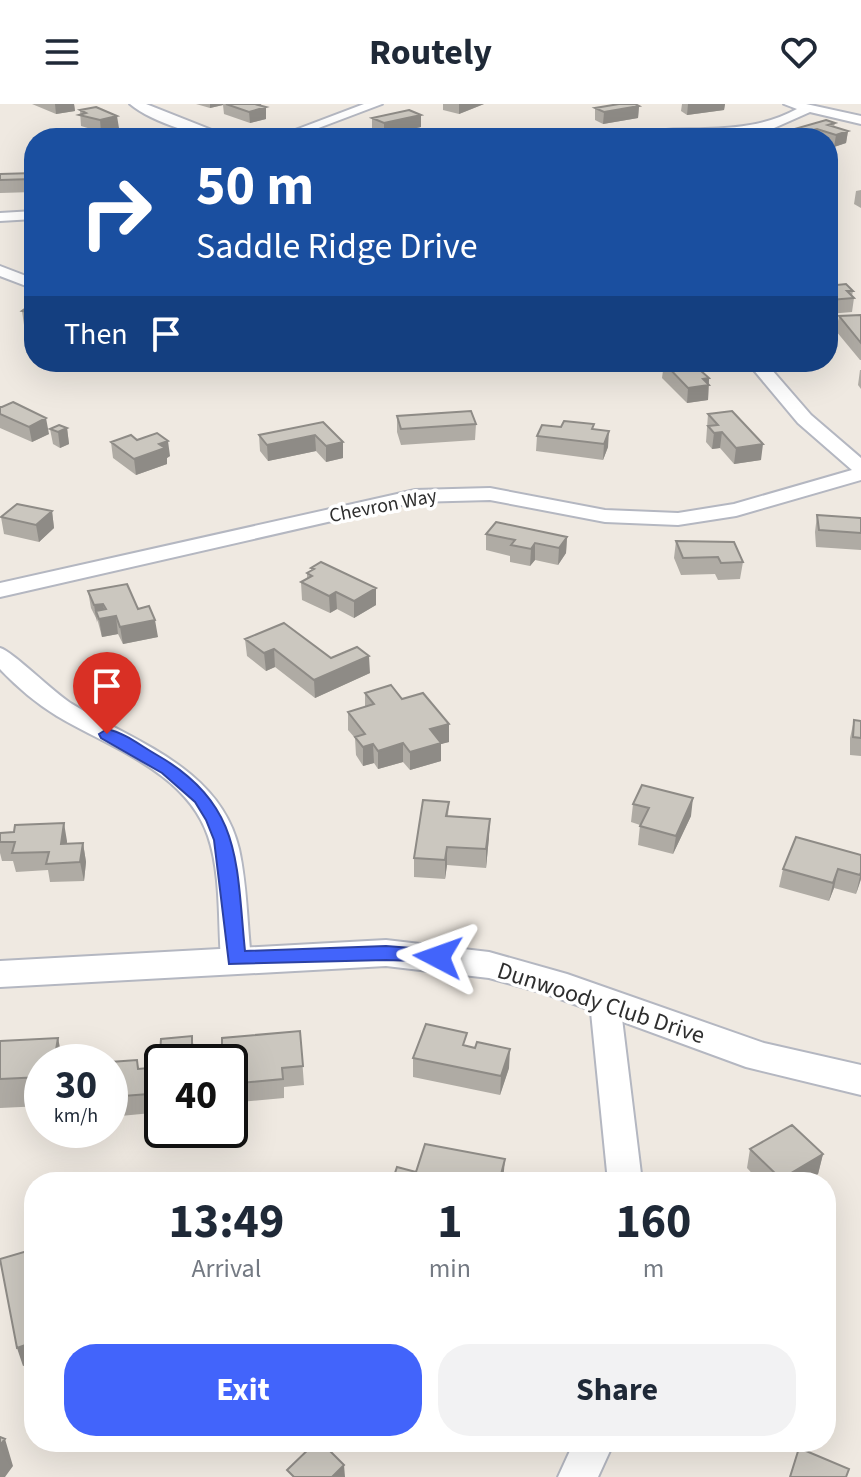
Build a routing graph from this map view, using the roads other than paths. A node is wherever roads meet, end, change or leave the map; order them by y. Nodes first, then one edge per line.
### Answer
1 (136, 104) edge
2 (376, 104) edge
3 (790, 104) edge
4 (808, 108) junction
5 (861, 120) edge
6 (193, 128) edge
7 (308, 128) edge
8 (745, 128) edge
9 (24, 216) edge
10 (0, 217) edge
11 (0, 271) edge
12 (24, 280) edge
13 (763, 372) edge
14 (861, 471) edge
15 (0, 590) edge
16 (0, 655) edge
17 (236, 959) junction
18 (0, 974) edge
19 (605, 1002) junction
20 (861, 1080) edge
21 (624, 1172) edge
22 (589, 1452) edge
23 (578, 1477) edge

1 - 6 street
2 - 7 street
3 - 4 street
4 - 5 street
4 - 8 street
9 - 10 street
11 - 12 street
13 - 14 street
14 - 15 street, Chevron Way
16 - 17 street
17 - 18 street, Dunwoody Club Drive
17 - 19 street, Dunwoody Club Drive
19 - 20 street, Dunwoody Club Drive
19 - 21 street
22 - 23 street

